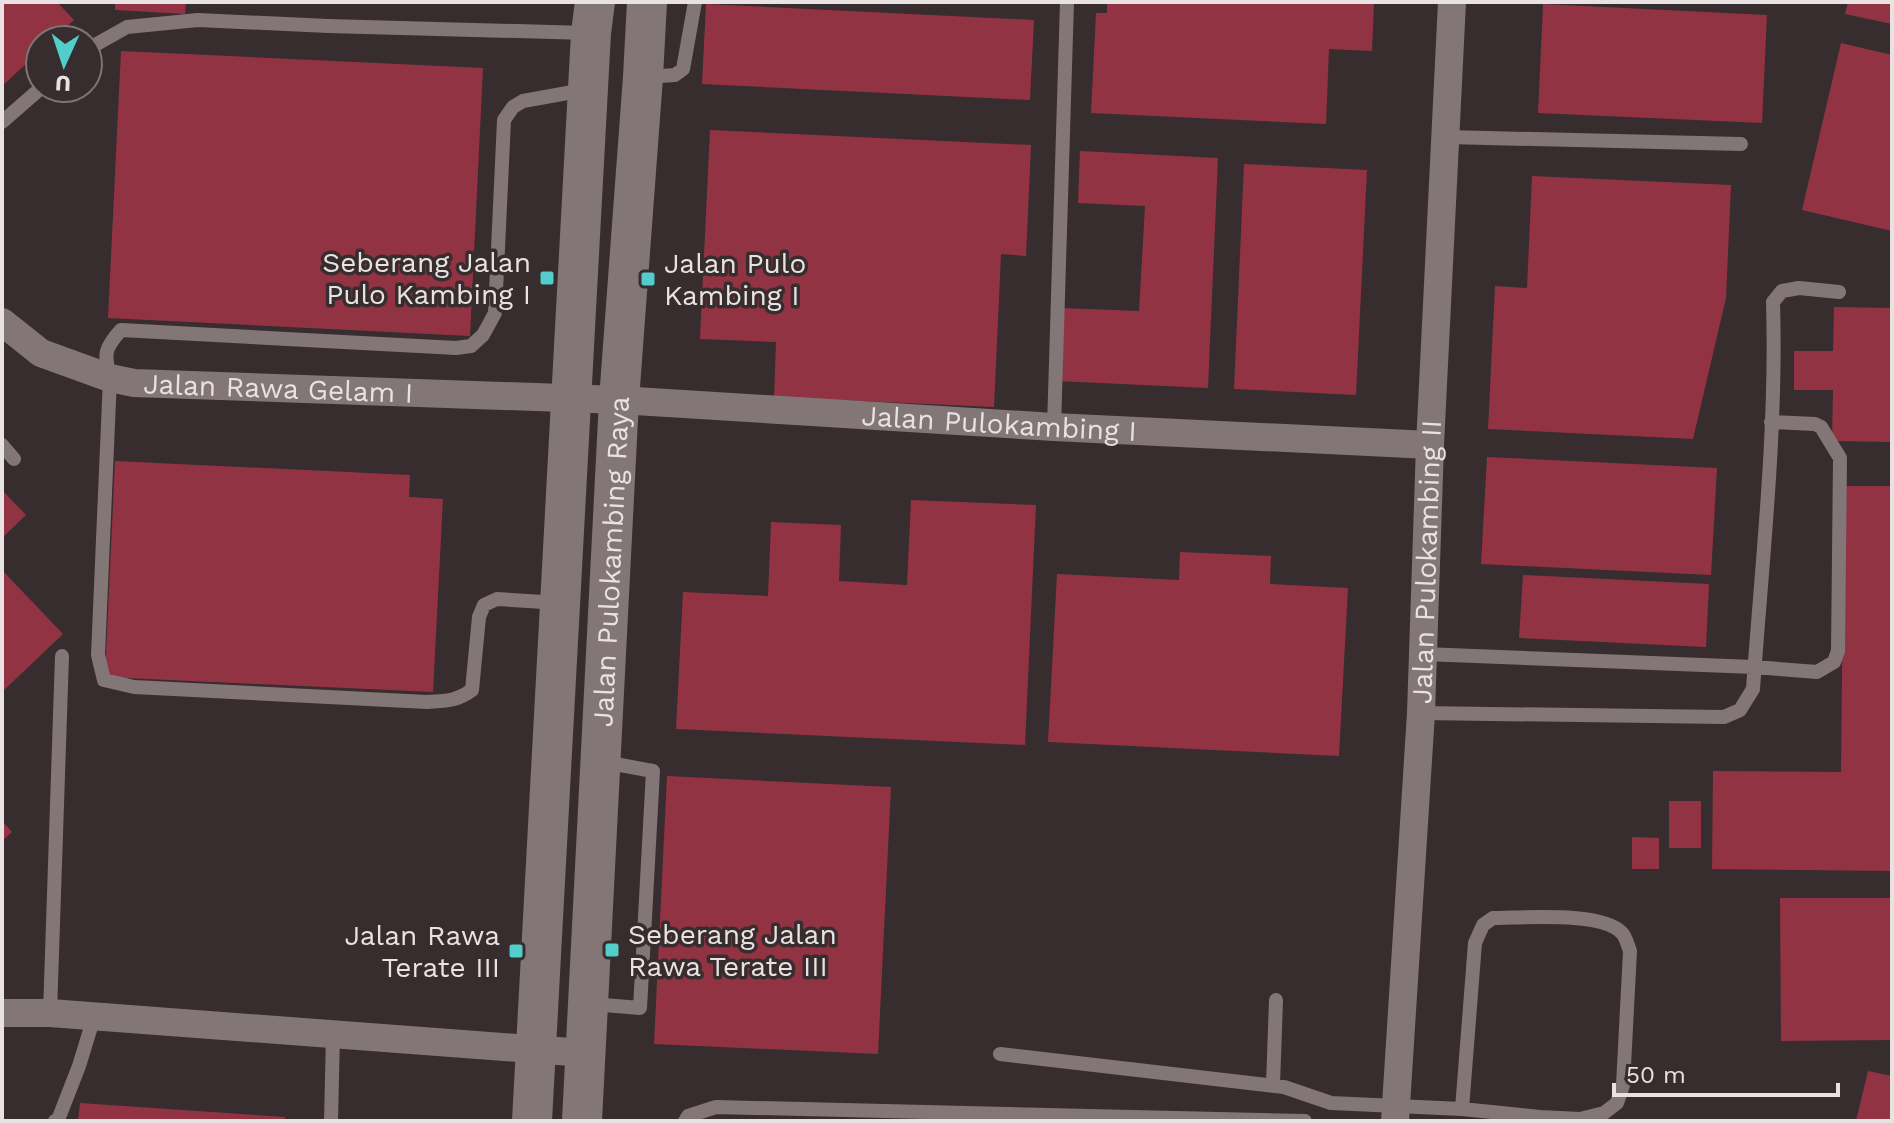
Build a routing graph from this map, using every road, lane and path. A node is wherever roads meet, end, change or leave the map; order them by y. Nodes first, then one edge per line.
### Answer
1 (647, 2) edge
2 (695, 2) edge
3 (1067, 2) edge
4 (1452, 2) edge
5 (593, 18) edge
6 (104, 40) edge
7 (643, 77) junction
8 (588, 90) junction
9 (24, 103) edge
10 (2, 122) edge
11 (1447, 137) junction
12 (1741, 144) dead end
13 (1839, 292) dead end
14 (2, 322) edge
15 (110, 378) junction
16 (570, 398) junction
17 (619, 400) junction
18 (1771, 422) junction
19 (1054, 427) junction
20 (2, 445) edge
21 (1430, 445) junction
22 (14, 459) dead end
23 (561, 603) junction
24 (1423, 654) junction
25 (62, 656) dead end
26 (1754, 667) junction
27 (1421, 713) junction
28 (600, 761) junction
29 (1276, 1000) dead end
30 (587, 1004) junction
31 (2, 1013) edge
32 (50, 1013) junction
33 (94, 1017) junction
34 (333, 1035) junction
35 (536, 1051) junction
36 (584, 1053) junction
37 (1000, 1054) dead end
38 (1273, 1085) junction
39 (1462, 1109) junction
40 (1395, 1114) edge
41 (55, 1121) edge
42 (331, 1121) edge
43 (532, 1121) edge
44 (582, 1121) edge
45 (685, 1121) edge
46 (1305, 1121) edge

1 - 7 street, Jalan Pulokambing Raya
2 - 7 lane
3 - 19 lane
4 - 11 street, Jalan Pulokambing II
5 - 6 lane
5 - 8 street, Jalan Pulokambing Raya
7 - 17 street, Jalan Pulokambing Raya
8 - 15 lane
8 - 16 street, Jalan Pulokambing Raya
9 - 10 lane
11 - 12 lane
11 - 21 street, Jalan Pulokambing II
13 - 18 lane
14 - 15 street, Jalan Rawa Gelam I
15 - 16 street, Jalan Rawa Gelam I
15 - 23 lane
16 - 17 street, Jalan Pulokambing I
16 - 23 street, Jalan Pulokambing Raya
17 - 19 street, Jalan Pulokambing I
17 - 28 street, Jalan Pulokambing Raya
18 - 26 lane
18 - 26 lane
19 - 21 street, Jalan Pulokambing I
20 - 22 lane
21 - 24 street, Jalan Pulokambing II
23 - 35 street, Jalan Pulokambing Raya
24 - 26 lane
24 - 27 street, Jalan Pulokambing II
25 - 32 lane
26 - 27 lane
27 - 40 street, Jalan Pulokambing II
28 - 30 street, Jalan Pulokambing Raya
28 - 30 lane
29 - 38 lane
30 - 36 street, Jalan Pulokambing Raya
31 - 32 street
32 - 33 street
33 - 34 street
33 - 41 lane
34 - 35 street
34 - 42 lane
35 - 36 street
35 - 43 street, Jalan Pulokambing Raya
36 - 44 street, Jalan Pulokambing Raya
37 - 38 lane
38 - 40 lane
39 - 39 lane
39 - 40 lane
45 - 46 lane

